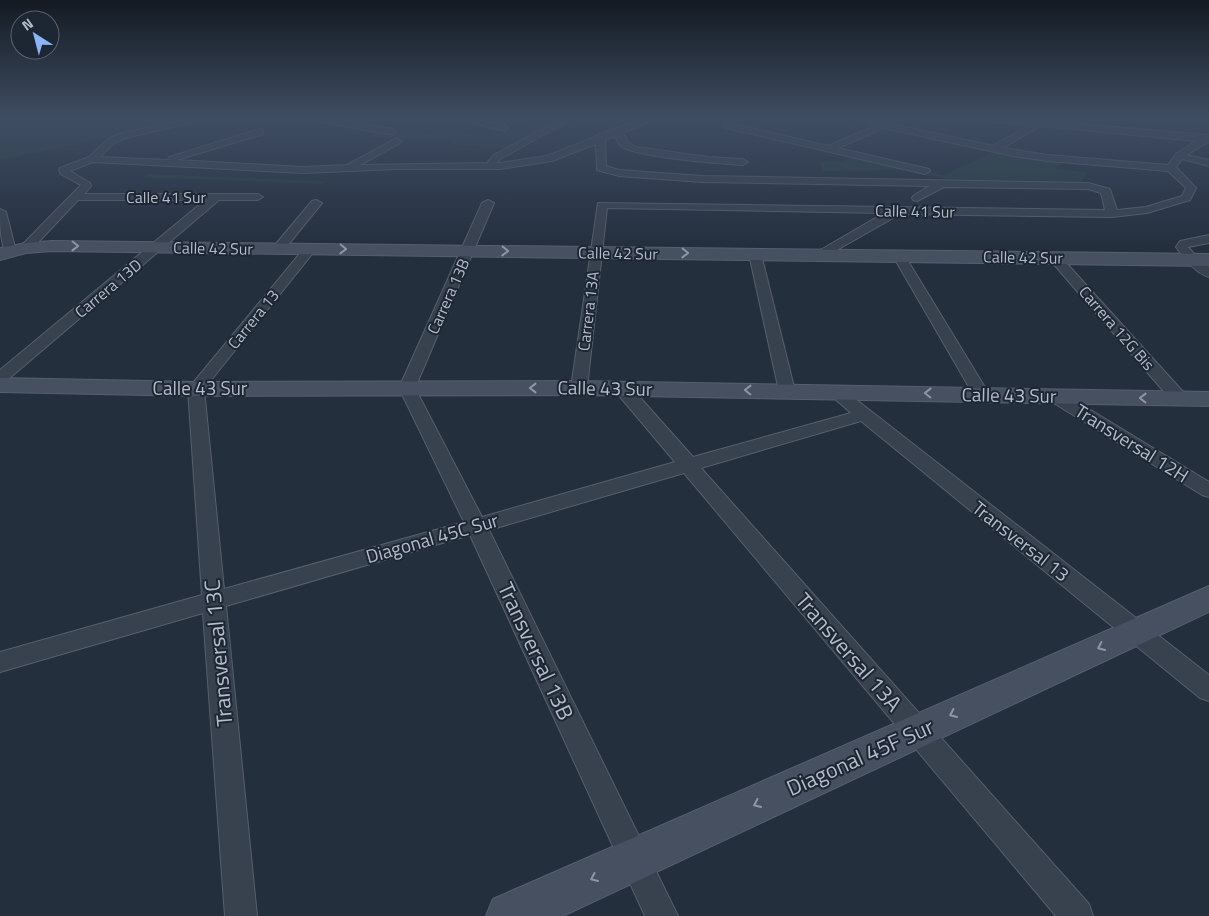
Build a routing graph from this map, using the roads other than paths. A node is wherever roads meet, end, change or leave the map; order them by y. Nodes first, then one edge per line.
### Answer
1 (86, 161) edge
2 (133, 161) edge
3 (166, 161) edge
4 (357, 161) edge
5 (494, 161) edge
6 (541, 161) edge
7 (601, 161) edge
8 (721, 161) edge
9 (883, 161) edge
10 (1082, 161) edge
11 (1176, 161) edge
12 (162, 162) junction
13 (743, 162) dead end
14 (490, 166) junction
15 (346, 168) junction
16 (1171, 168) junction
17 (925, 171) dead end
18 (942, 183) junction
19 (75, 197) junction
20 (216, 197) junction
21 (258, 197) dead end
22 (917, 198) dead end
23 (488, 202) dead end
24 (316, 203) dead end
25 (602, 205) joint
26 (897, 211) junction
27 (0, 212) edge
28 (1112, 214) junction
29 (1209, 239) edge
30 (156, 247) junction
31 (279, 248) junction
32 (310, 249) junction
33 (12, 251) edge
34 (468, 251) junction
35 (596, 252) junction
36 (755, 254) junction
37 (821, 255) junction
38 (1194, 255) edge
39 (899, 256) junction
40 (1055, 258) junction
41 (1209, 273) edge
42 (0, 378) edge
43 (0, 385) edge
44 (407, 388) junction
45 (579, 388) junction
46 (622, 388) junction
47 (196, 389) junction
48 (787, 391) junction
49 (834, 391) junction
50 (981, 394) junction
51 (1055, 396) junction
52 (1179, 398) junction
53 (1209, 399) edge
54 (863, 415) junction
55 (688, 465) junction
56 (1209, 491) edge
57 (476, 525) junction
58 (1209, 598) edge
59 (213, 602) junction
60 (1135, 631) junction
61 (0, 662) edge
62 (1209, 690) edge
63 (917, 731) junction
64 (635, 860) junction
65 (241, 916) edge
66 (510, 916) edge
67 (662, 916) edge
68 (1078, 916) edge

1 - 19 street
2 - 12 street
3 - 12 street
4 - 15 street
5 - 14 street
6 - 14 street
7 - 18 street
8 - 13 street
9 - 17 street
10 - 16 street
11 - 16 street
12 - 15 street
14 - 15 street
16 - 28 street, Calle 41 Sur
18 - 22 street
18 - 28 street
19 - 20 street, Calle 41 Sur
19 - 33 street
20 - 21 street, Calle 41 Sur
20 - 30 street, Carrera 13D
23 - 34 street, Carrera 13B
24 - 31 street
25 - 26 street, Calle 41 Sur
25 - 35 street, Carrera 13A
26 - 28 street, Calle 41 Sur
26 - 37 street
27 - 33 street
29 - 38 street
30 - 31 street, Calle 42 Sur
33 -> 30 street, Calle 42 Sur
30 - 42 street, Carrera 13D
31 - 32 street, Calle 42 Sur
32 -> 34 street, Calle 42 Sur
32 - 47 street, Carrera 13
34 -> 35 street, Calle 42 Sur
34 - 44 street, Carrera 13B
35 -> 36 street, Calle 42 Sur
35 - 45 street, Carrera 13A
36 - 37 street, Calle 42 Sur
36 - 48 street
37 - 39 street, Calle 42 Sur
38 - 40 street, Calle 42 Sur
38 - 41 street
39 - 40 street, Calle 42 Sur
39 - 50 street
40 - 52 street, Carrera 12G Bis
43 - 47 street, Calle 43 Sur
45 -> 44 street, Calle 43 Sur
44 - 47 street, Calle 43 Sur
44 - 57 street, Transversal 13B
45 - 46 street, Calle 43 Sur
48 -> 46 street, Calle 43 Sur
46 - 55 street, Transversal 13A
47 - 59 street, Transversal 13C
48 - 49 street, Calle 43 Sur
50 -> 49 street, Calle 43 Sur
49 - 54 street, Transversal 13
50 - 51 street, Calle 43 Sur
52 -> 51 street, Calle 43 Sur
51 - 56 street, Transversal 12H
52 - 53 street, Calle 43 Sur
54 - 55 street, Diagonal 45C Sur
54 - 60 street, Transversal 13
55 - 57 street, Diagonal 45C Sur
55 - 63 street, Transversal 13A
57 - 59 street, Diagonal 45C Sur
57 - 64 street, Transversal 13B
58 - 60 street, Diagonal 45F Sur
59 - 61 street, Diagonal 45C Sur
59 - 65 street, Transversal 13C
60 - 62 street, Transversal 13
60 -> 63 street, Diagonal 45F Sur
63 -> 64 street, Diagonal 45F Sur
63 - 68 street, Transversal 13A
64 -> 66 street, Diagonal 45F Sur
64 - 67 street, Transversal 13B

